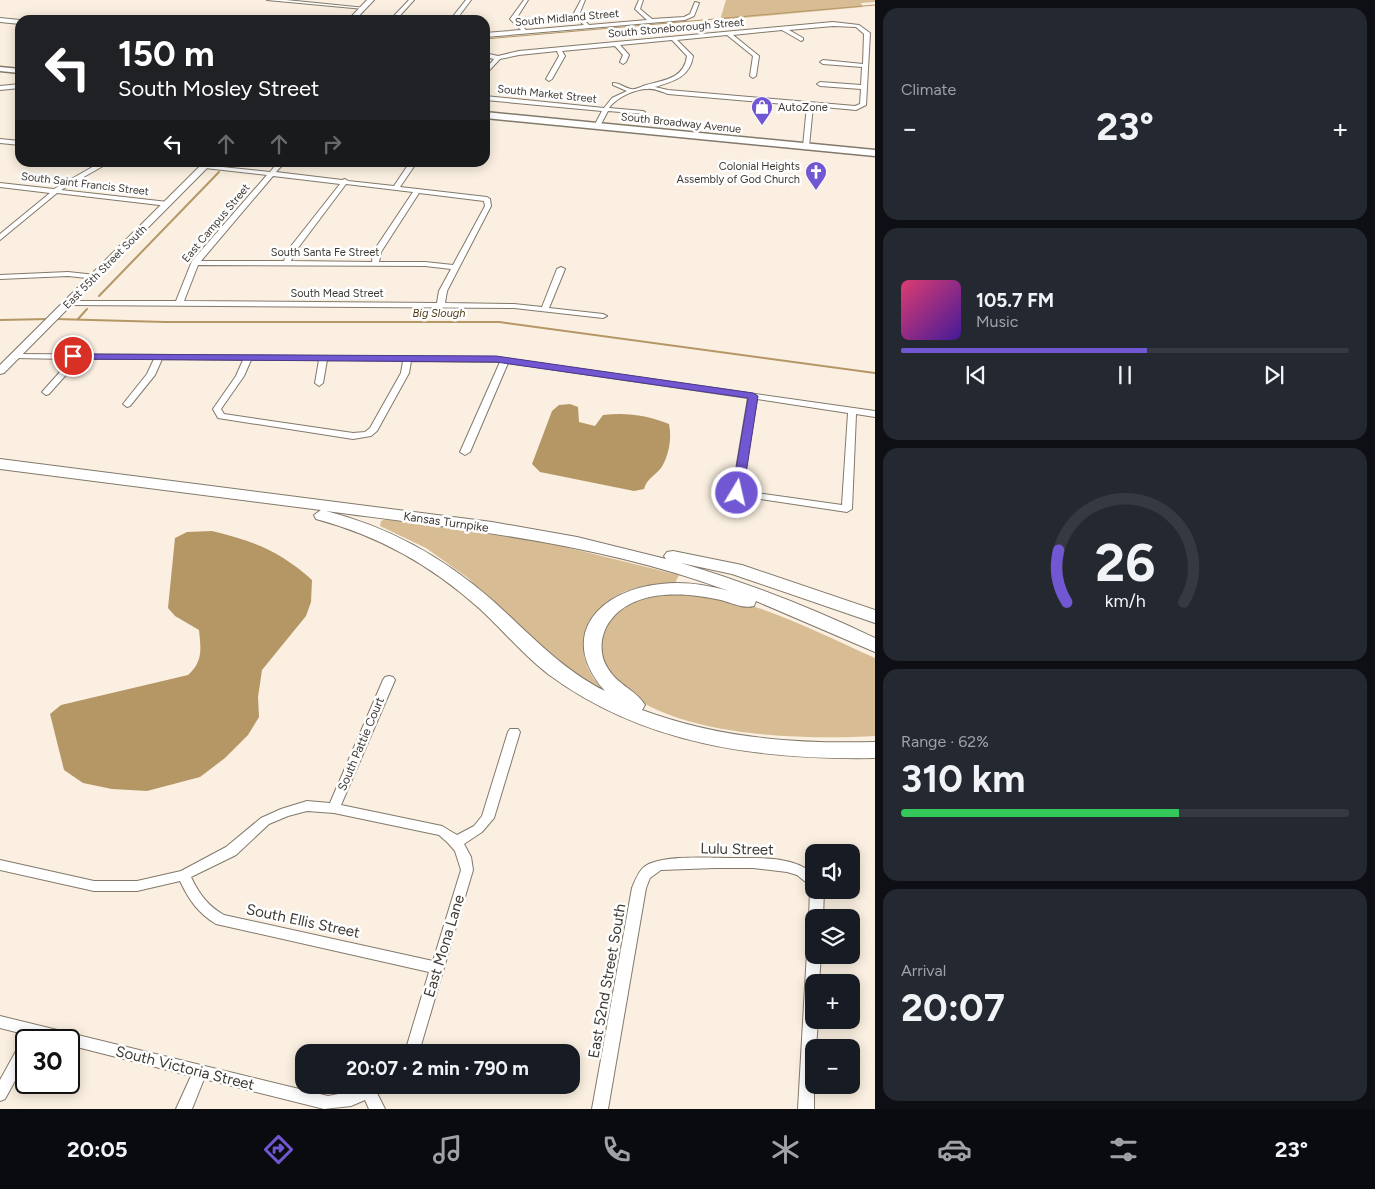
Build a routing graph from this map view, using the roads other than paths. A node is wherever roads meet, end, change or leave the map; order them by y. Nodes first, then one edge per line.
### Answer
1 (269, 0) edge
2 (372, 0) edge
3 (412, 0) edge
4 (469, 0) edge
5 (526, 0) edge
6 (583, 0) edge
7 (641, 0) edge
8 (697, 3) dead end
9 (364, 8) junction
10 (356, 15) edge
11 (398, 15) edge
12 (456, 15) edge
13 (0, 20) edge
14 (651, 21) junction
15 (15, 22) edge
16 (866, 22) dead end
17 (588, 26) junction
18 (857, 26) junction
19 (784, 29) junction
20 (524, 32) junction
21 (729, 34) junction
22 (490, 35) edge
23 (673, 39) junction
24 (802, 39) dead end
25 (616, 44) junction
26 (559, 49) junction
27 (490, 58) edge
28 (496, 59) junction
29 (623, 62) dead end
30 (822, 62) dead end
31 (866, 66) junction
32 (490, 67) edge
33 (0, 69) edge
34 (15, 70) edge
35 (753, 76) dead end
36 (548, 79) dead end
37 (615, 84) dead end
38 (820, 84) dead end
39 (15, 86) edge
40 (647, 86) junction
41 (864, 87) junction
42 (0, 88) edge
43 (630, 91) junction
44 (490, 98) edge
45 (810, 106) junction
46 (607, 110) junction
47 (643, 113) dead end
48 (490, 115) edge
49 (597, 126) junction
50 (0, 141) edge
51 (15, 142) edge
52 (806, 146) junction
53 (875, 153) edge
54 (98, 167) edge
55 (204, 167) edge
56 (226, 167) edge
57 (278, 167) edge
58 (410, 167) edge
59 (272, 174) junction
60 (345, 182) junction
61 (0, 185) edge
62 (396, 187) junction
63 (418, 190) junction
64 (55, 191) junction
65 (168, 204) junction
66 (0, 238) edge
67 (195, 263) junction
68 (287, 263) junction
69 (375, 264) junction
70 (456, 266) junction
71 (561, 270) dead end
72 (0, 277) edge
73 (96, 277) junction
74 (179, 304) junction
75 (69, 305) junction
76 (441, 305) junction
77 (545, 308) junction
78 (603, 316) dead end
79 (15, 356) junction
80 (73, 356) junction
81 (159, 357) junction
82 (248, 357) junction
83 (323, 358) junction
84 (407, 358) junction
85 (505, 360) junction
86 (0, 371) edge
87 (319, 384) dead end
88 (46, 392) dead end
89 (753, 396) junction
90 (126, 404) dead end
91 (852, 411) junction
92 (875, 414) edge
93 (465, 452) dead end
94 (0, 454) edge
95 (0, 464) edge
96 (179, 487) junction
97 (673, 556) junction
98 (875, 617) edge
99 (875, 633) edge
100 (875, 646) edge
101 (875, 652) edge
102 (389, 680) dead end
103 (514, 732) dead end
104 (875, 744) edge
105 (875, 750) edge
106 (334, 808) junction
107 (458, 841) junction
108 (0, 865) edge
109 (656, 866) joint
110 (805, 873) edge
111 (184, 875) junction
112 (813, 964) edge
113 (437, 968) junction
114 (0, 1022) edge
115 (18, 1029) edge
116 (414, 1044) edge
117 (80, 1045) edge
118 (15, 1067) edge
119 (200, 1072) junction
120 (0, 1094) edge
121 (361, 1094) edge
122 (375, 1094) edge
123 (184, 1109) edge
124 (377, 1109) edge
125 (600, 1109) edge
126 (806, 1109) edge

1 - 9 street
2 - 9 street
3 - 11 street
4 - 12 street
5 - 20 street
6 - 17 street
7 - 14 street
8 - 14 street, South Midland Street
9 - 10 street
13 - 15 street
14 - 17 street, South Midland Street
16 - 18 street
17 - 20 street, South Midland Street
18 - 19 street, South Stoneborough Street
18 - 31 street
19 - 21 street, South Stoneborough Street
19 - 24 street
20 - 22 street, South Midland Street
21 - 23 street, South Stoneborough Street
21 - 35 street
23 - 25 street, South Stoneborough Street
23 - 40 street
25 - 26 street, South Stoneborough Street
25 - 29 street
26 - 28 street, South Stoneborough Street
26 - 36 street
27 - 28 street
28 - 32 street
30 - 31 street
31 - 41 street
33 - 34 main road
37 - 43 street
38 - 41 street
39 - 42 street
40 - 43 street
40 - 45 street
41 - 45 street
43 - 46 street
44 - 46 street, South Market Street
45 - 52 street
46 - 47 street, South Market Street
46 - 49 street
48 - 49 main road, South Broadway Avenue
49 - 52 main road, South Broadway Avenue
50 - 51 street
52 - 53 main road, South Broadway Avenue
54 - 64 street
55 - 65 street, East 55th Street South
56 - 59 street
57 - 59 street, East Campus Street
58 - 62 street
59 - 60 street
59 - 67 street, East Campus Street
60 - 62 street
60 - 68 street
61 - 64 street, South Saint Francis Street
62 - 63 street
63 - 69 street
63 - 70 street
64 - 65 street, South Saint Francis Street
64 - 66 street
65 - 73 street, East 55th Street South
67 - 68 street, South Santa Fe Street
67 - 74 street, East Campus Street
68 - 69 street, South Santa Fe Street
69 - 70 street, South Santa Fe Street
70 - 76 street
71 - 77 street
72 - 73 street
73 - 75 street, East 55th Street South
74 - 75 street, South Mead Street
74 - 76 street, South Mead Street
75 - 79 street, East 55th Street South
76 - 77 street, South Mead Street
77 - 78 street, South Mead Street
79 - 80 street
79 - 86 street, East 55th Street South
80 - 81 street
80 - 88 street
81 - 82 street
81 - 90 street
82 - 83 street
82 - 84 street
83 - 84 street
83 - 87 street
84 - 85 street
85 - 89 street
85 - 93 street
89 - 91 street
89 - 91 street
91 - 92 street
94 - 97 highway, Kansas Turnpike
95 - 96 highway, Kansas Turnpike
96 - 100 highway, Kansas Turnpike
96 - 105 highway
97 - 98 highway
97 - 99 highway, Kansas Turnpike
101 - 104 highway
102 - 106 street, South Pattie Court
103 - 107 street
106 - 107 street
106 - 111 street
107 - 113 street, East Mona Lane
108 - 111 street
109 - 110 street, Lulu Street
109 - 125 street, East 52nd Street South
111 - 113 street, South Ellis Street
112 - 126 street
113 - 116 street, East Mona Lane
114 - 115 street, South Victoria Street
117 - 119 street, South Victoria Street
118 - 120 street
119 - 121 street, South Victoria Street
119 - 123 street
122 - 124 street

